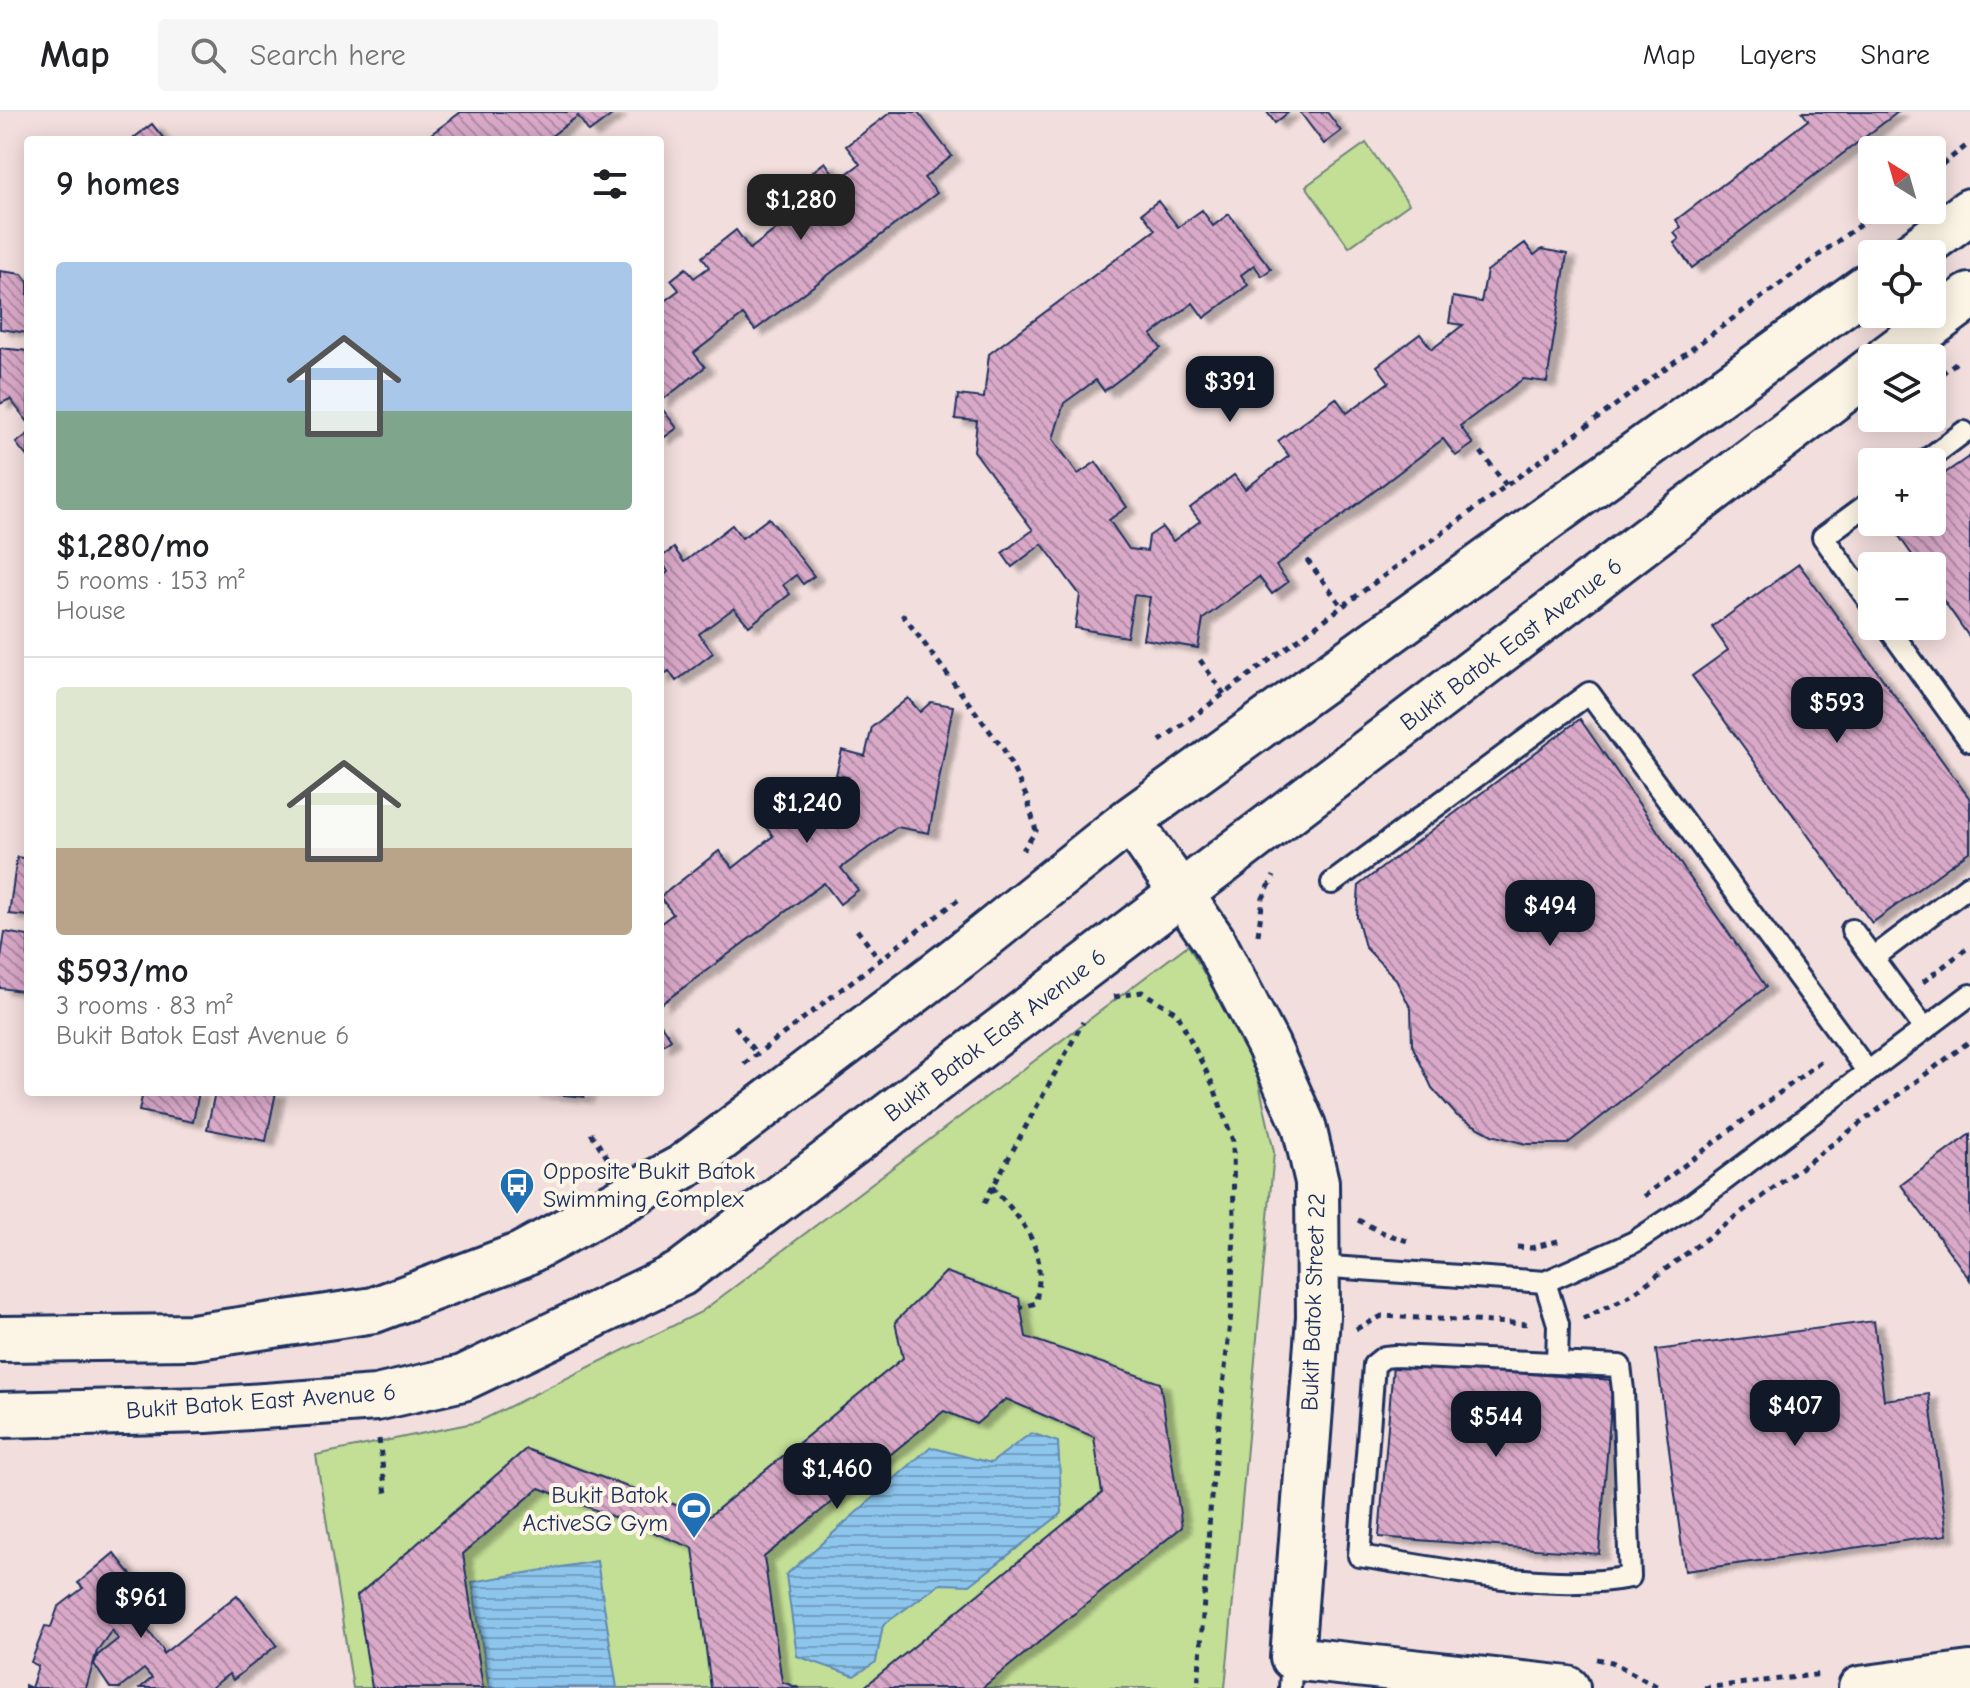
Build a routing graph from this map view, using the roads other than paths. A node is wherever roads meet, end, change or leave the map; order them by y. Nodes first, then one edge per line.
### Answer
1 (1970, 211) edge
2 (1931, 240) edge
3 (1858, 293) edge
4 (1970, 296) edge
5 (1906, 344) edge
6 (1858, 380) edge
7 (1964, 432) dead end
8 (1943, 448) edge
9 (1858, 511) edge
10 (1858, 586) edge
11 (1897, 640) edge
12 (1970, 741) edge
13 (1130, 820) junction
14 (1332, 883) dead end
15 (1970, 885) edge
16 (1182, 894) junction
17 (1852, 930) dead end
18 (1873, 958) junction
19 (1969, 999) edge
20 (1925, 1029) junction
21 (1868, 1072) junction
22 (1317, 1266) junction
23 (1545, 1282) junction
24 (0, 1339) edge
25 (1557, 1363) junction
26 (0, 1415) edge
27 (1291, 1673) edge
28 (1970, 1673) edge
29 (1568, 1688) edge
30 (1860, 1688) edge

1 - 2 main road
3 - 13 main road
4 - 5 main road
6 - 16 main road, Bukit Batok East Avenue 6
7 - 8 lane
9 - 10 lane
11 - 12 lane
13 - 16 street, Bukit Batok Street 22
13 - 24 main road
14 - 21 lane
15 - 18 lane
16 - 22 street, Bukit Batok Street 22
16 - 26 main road, Bukit Batok East Avenue 6
17 - 18 lane
18 - 20 lane
19 - 20 lane
20 - 21 lane
21 - 23 lane
22 - 23 lane
22 - 27 street, Bukit Batok Street 22
23 - 25 lane
25 - 25 lane
27 - 29 street
28 - 30 street

